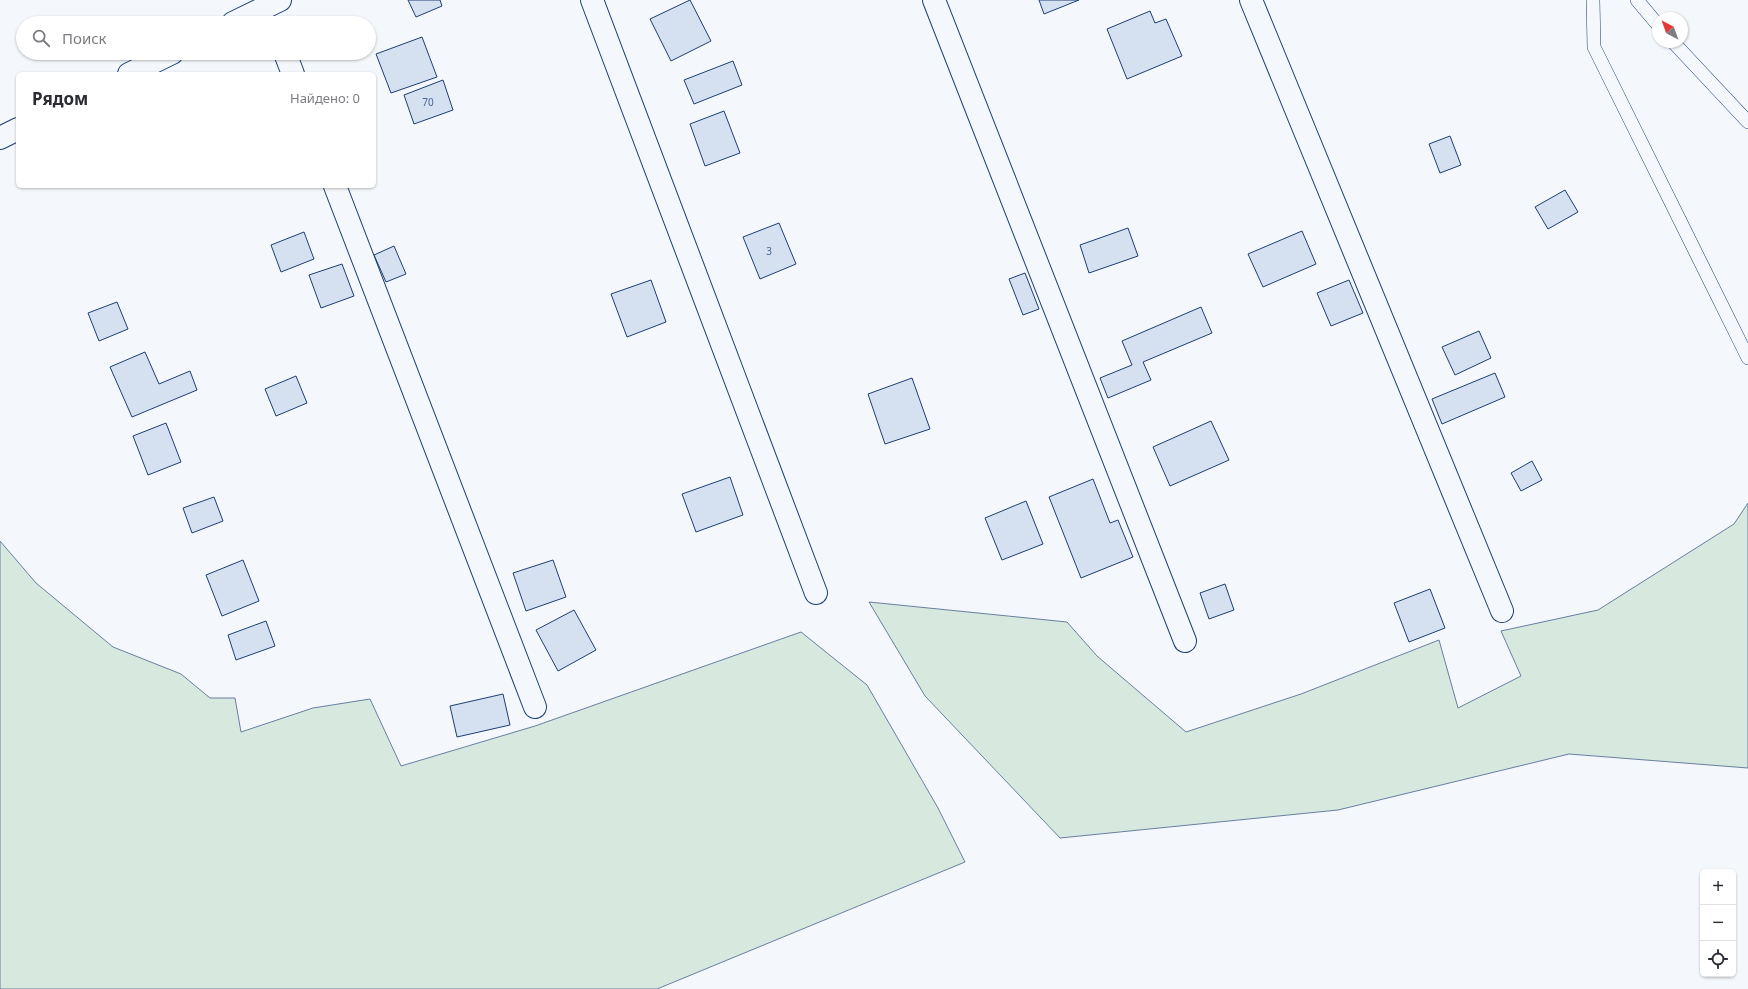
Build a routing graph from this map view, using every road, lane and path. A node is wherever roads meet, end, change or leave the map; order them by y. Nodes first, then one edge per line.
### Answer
1 (592, 0) edge
2 (934, 0) edge
3 (1251, 0) edge
4 (1592, 0) edge
5 (1637, 0) edge
6 (273, 10) edge
7 (255, 16) edge
8 (1652, 19) edge
9 (1679, 48) edge
10 (158, 60) edge
11 (288, 60) edge
12 (133, 72) edge
13 (292, 72) edge
14 (1748, 122) edge
15 (16, 130) edge
16 (0, 138) edge
17 (337, 188) edge
18 (1748, 358) edge
19 (816, 593) dead end
20 (1502, 611) dead end
21 (1185, 641) dead end
22 (535, 707) dead end

1 - 19 street
2 - 21 street
3 - 20 street
4 - 18 lane
5 - 8 lane
6 - 7 street
9 - 14 lane
10 - 12 street
11 - 13 street
15 - 16 street
17 - 22 street

